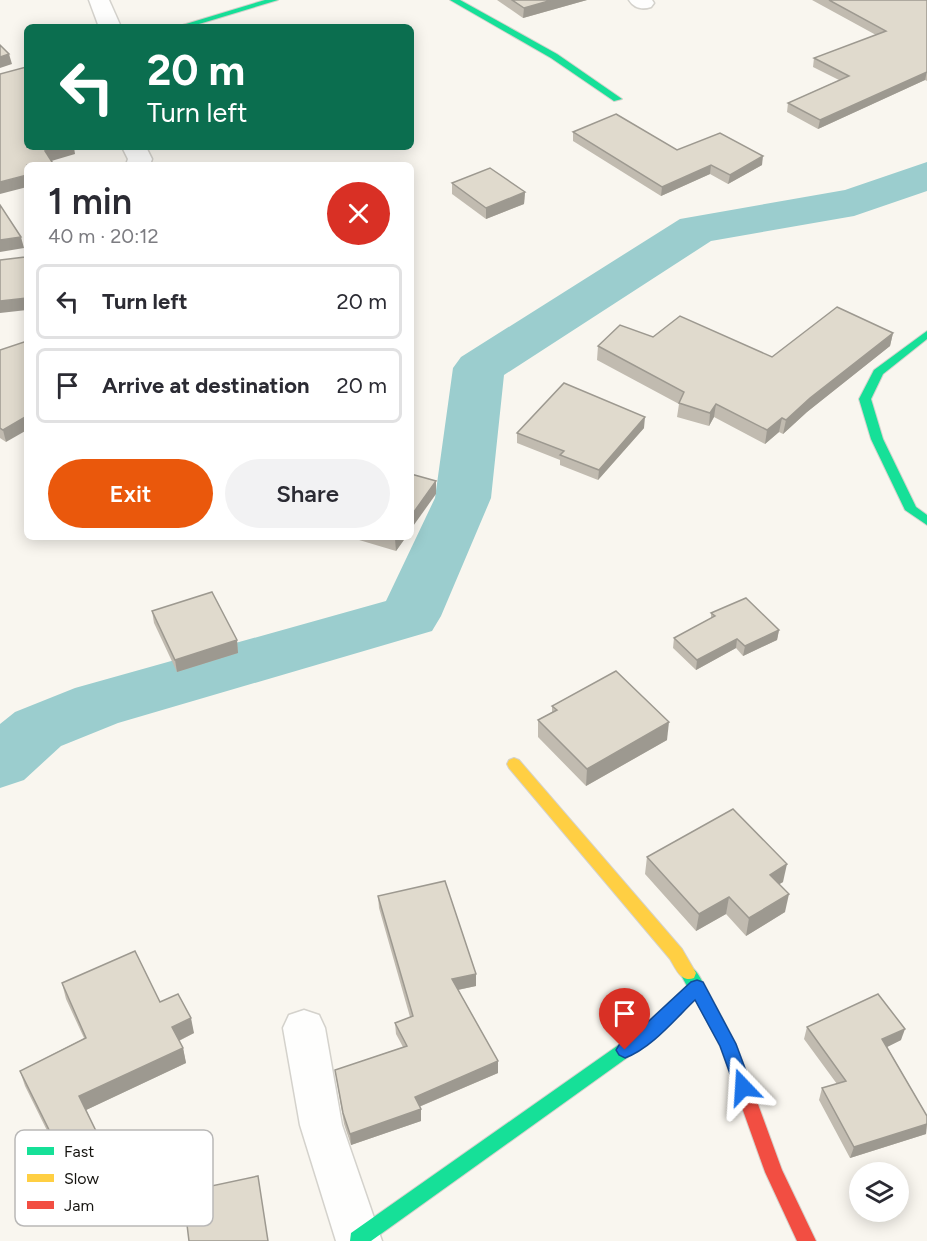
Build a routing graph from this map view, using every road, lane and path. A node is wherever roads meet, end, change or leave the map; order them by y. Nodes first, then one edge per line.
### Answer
1 (99, 0) edge
2 (274, 0) edge
3 (454, 0) edge
4 (109, 24) edge
5 (190, 24) edge
6 (616, 99) dead end
7 (927, 334) edge
8 (927, 521) edge
9 (514, 764) dead end
10 (697, 987) junction
11 (304, 1028) dead end
12 (358, 1240) edge
13 (807, 1241) edge

1 - 4 street
2 - 5 street
3 - 6 street
7 - 8 street
9 - 10 street
10 - 12 street
10 - 13 street
11 - 12 street

